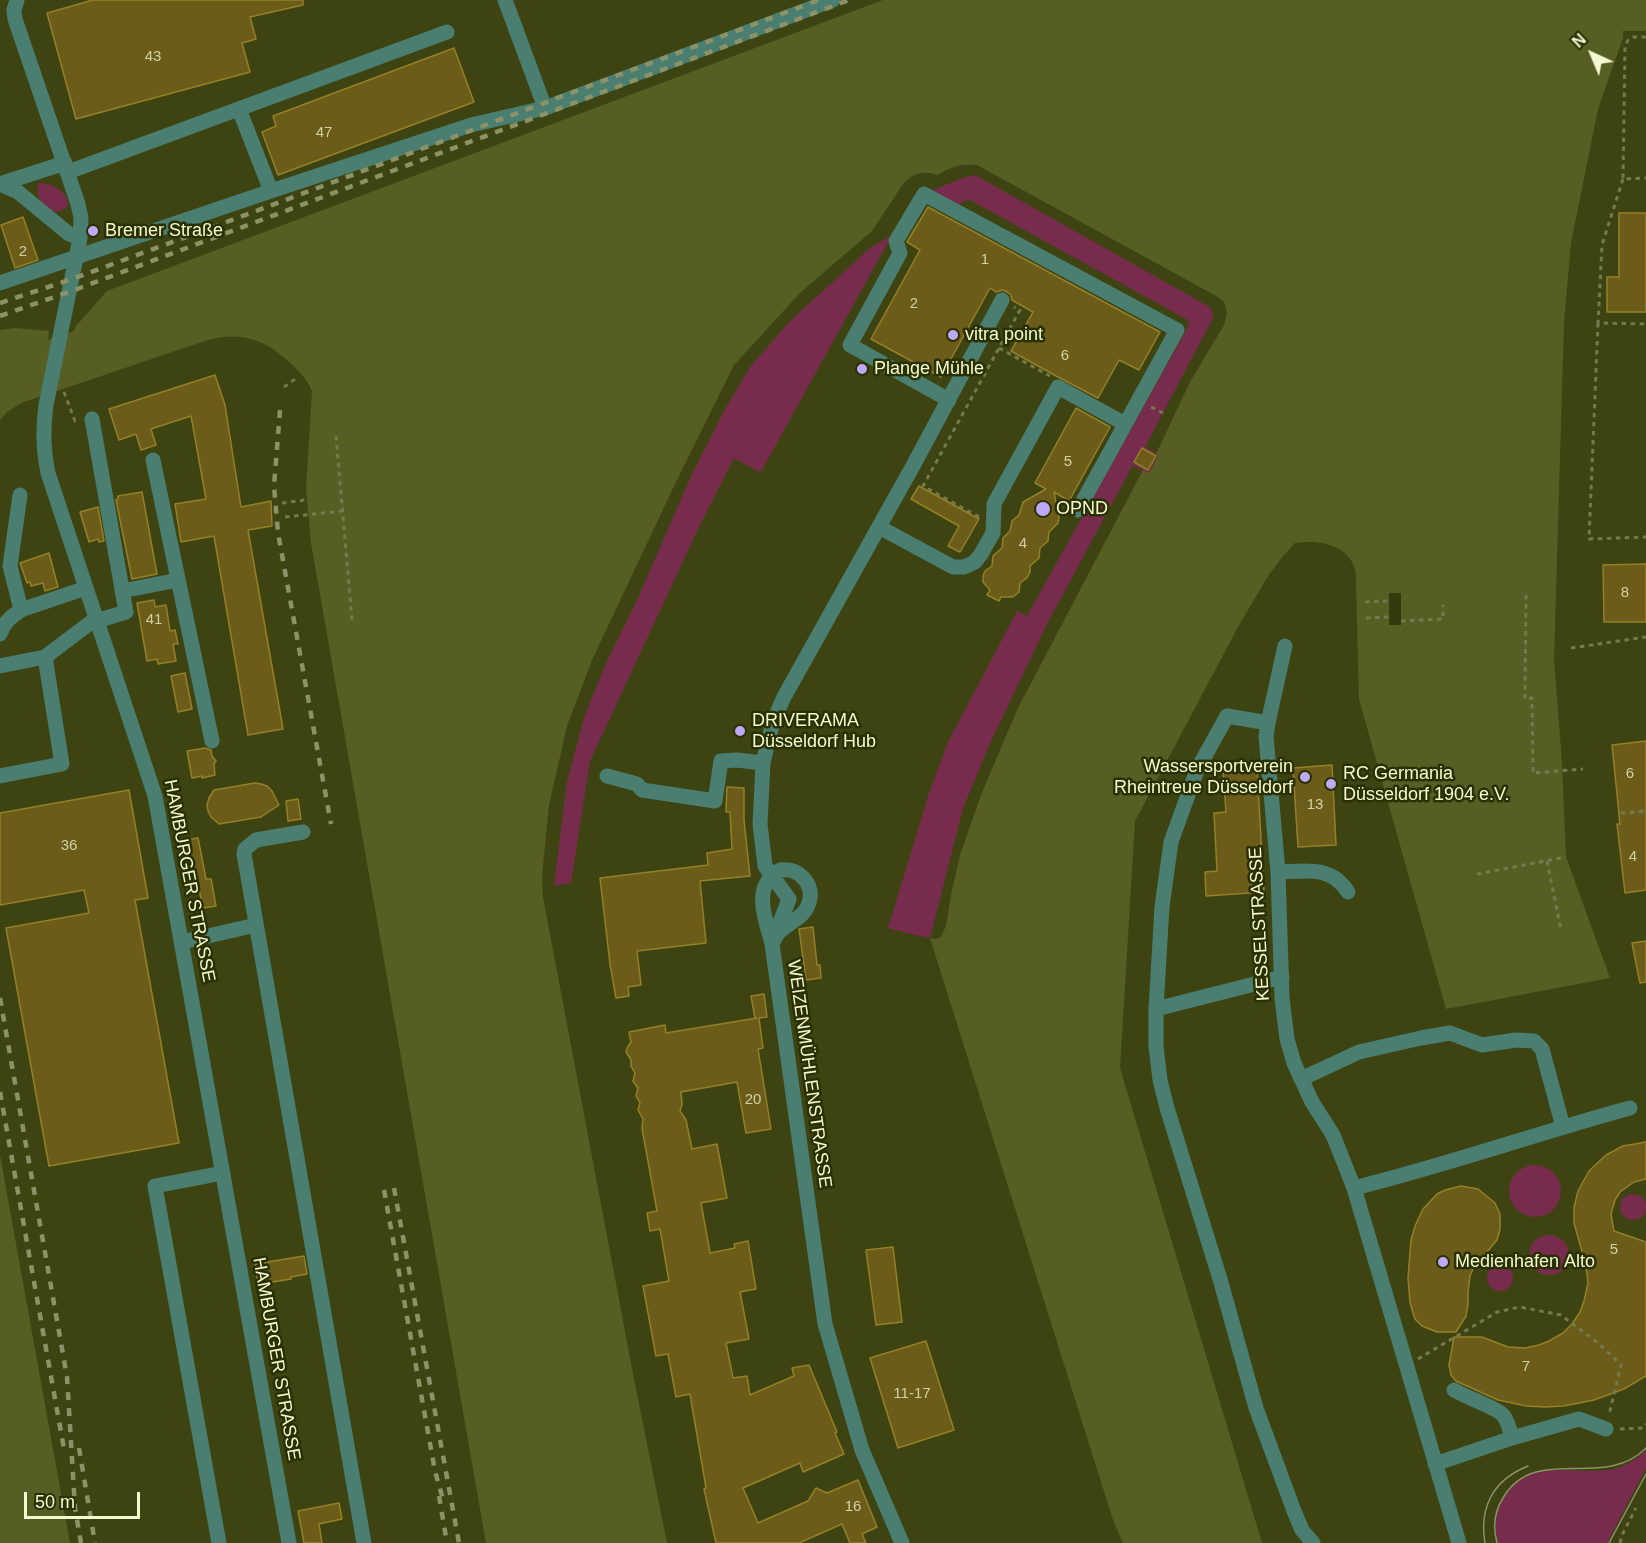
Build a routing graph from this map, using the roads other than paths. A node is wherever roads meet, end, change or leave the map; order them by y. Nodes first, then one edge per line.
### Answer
1 (505, 0) edge
2 (833, 0) edge
3 (10, 10) edge
4 (447, 32) dead end
5 (545, 108) junction
6 (239, 109) junction
7 (66, 167) junction
8 (0, 184) edge
9 (271, 191) junction
10 (80, 238) junction
11 (75, 257) junction
12 (0, 282) edge
13 (1002, 300) dead end
14 (949, 400) junction
15 (92, 419) dead end
16 (1125, 424) junction
17 (153, 460) dead end
18 (20, 495) dead end
19 (1078, 510) dead end
20 (879, 527) junction
21 (178, 580) junction
22 (86, 588) junction
23 (122, 591) junction
24 (21, 610) junction
25 (97, 620) junction
26 (0, 634) edge
27 (1285, 646) dead end
28 (45, 657) junction
29 (0, 666) edge
30 (1268, 723) junction
31 (213, 741) dead end
32 (763, 763) junction
33 (0, 776) edge
34 (607, 776) dead end
35 (303, 832) dead end
36 (1278, 872) junction
37 (772, 876) junction
38 (1348, 892) dead end
39 (256, 925) junction
40 (182, 942) junction
41 (772, 944) junction
42 (1282, 976) junction
43 (1156, 1010) junction
44 (1301, 1079) junction
45 (1630, 1108) dead end
46 (1563, 1126) junction
47 (224, 1173) junction
48 (1354, 1188) junction
49 (1454, 1390) dead end
50 (1606, 1429) road end
51 (1512, 1438) junction
52 (1435, 1464) junction
53 (219, 1543) edge
54 (289, 1543) edge
55 (364, 1543) edge
56 (902, 1543) edge
57 (1313, 1543) edge
58 (1459, 1543) edge

1 - 5 street
2 - 5 street
3 - 7 street
4 - 6 street
5 - 9 street
6 - 7 street
6 - 9 street
7 - 8 street
7 - 10 street, HAMBURGER STRASSE
8 - 10 street
9 - 11 street
10 - 11 street, HAMBURGER STRASSE
11 - 12 street
11 - 22 street, HAMBURGER STRASSE
13 - 14 street
14 - 16 street
14 - 20 street
15 - 23 street
16 - 19 street
16 - 20 street
17 - 21 street
18 - 24 street
20 - 32 street, WEIZENMÜHLENSTRASSE
21 - 23 street
21 - 31 street
22 - 24 street
22 - 25 street, HAMBURGER STRASSE
23 - 25 street
24 - 26 street
25 - 28 street
25 - 40 street, HAMBURGER STRASSE
27 - 30 street, KESSELSTRASSE
28 - 29 street
28 - 33 street
30 - 36 street, KESSELSTRASSE
30 - 43 street
32 - 34 street
32 - 37 street, WEIZENMÜHLENSTRASSE
35 - 39 street
36 - 38 street
36 - 42 street, KESSELSTRASSE
37 - 41 street
37 - 41 street, WEIZENMÜHLENSTRASSE
37 - 41 street
39 - 40 street
39 - 55 street
40 - 47 street, HAMBURGER STRASSE
41 - 56 street, WEIZENMÜHLENSTRASSE
42 - 43 street
42 - 44 street, KESSELSTRASSE
43 - 57 street
44 - 46 street
44 - 48 street, KESSELSTRASSE
45 - 46 street
46 - 48 street
47 - 53 street
47 - 54 street, HAMBURGER STRASSE
48 - 52 street, KESSELSTRASSE
49 - 51 street
50 - 51 street
51 - 52 street
52 - 58 street, KESSELSTRASSE

